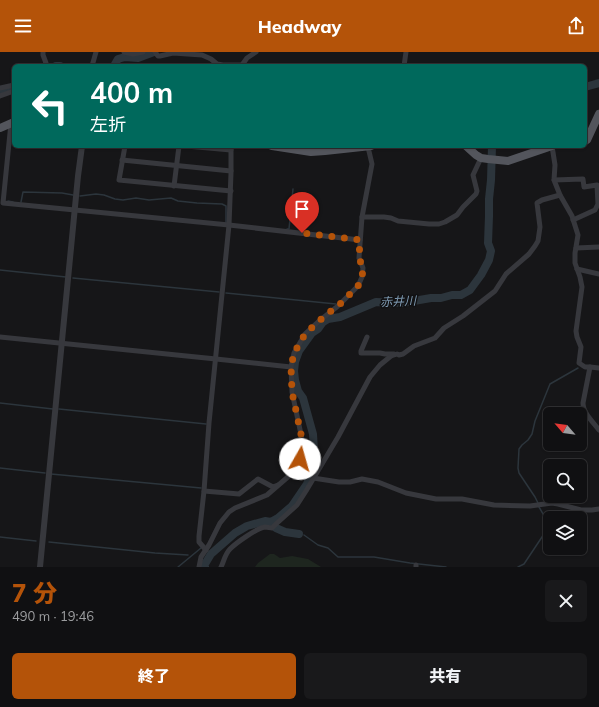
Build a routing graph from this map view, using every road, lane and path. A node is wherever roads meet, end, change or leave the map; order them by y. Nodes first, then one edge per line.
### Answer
1 (44, 52) edge
2 (96, 52) edge
3 (124, 52) edge
4 (143, 52) edge
5 (256, 52) edge
6 (406, 52) edge
7 (155, 53) edge
8 (45, 64) edge
9 (93, 64) edge
10 (217, 64) edge
11 (243, 64) edge
12 (404, 64) edge
13 (12, 85) edge
14 (0, 88) edge
15 (12, 92) edge
16 (0, 96) edge
17 (599, 114) edge
18 (12, 123) edge
19 (0, 128) edge
20 (12, 131) edge
21 (587, 140) edge
22 (82, 148) edge
23 (125, 148) edge
24 (179, 148) edge
25 (231, 148) edge
26 (285, 148) edge
27 (350, 148) edge
28 (370, 148) edge
29 (468, 148) edge
30 (546, 148) edge
31 (552, 148) edge
32 (485, 159) junction
33 (122, 160) junction
34 (177, 166) junction
35 (231, 171) junction
36 (554, 180) junction
37 (174, 186) junction
38 (231, 192) junction
39 (560, 195) junction
40 (75, 210) junction
41 (362, 217) junction
42 (573, 220) junction
43 (229, 225) junction
44 (360, 240) junction
45 (576, 248) junction
46 (599, 248) edge
47 (578, 269) junction
48 (599, 274) edge
49 (0, 337) edge
50 (367, 337) dead end
51 (61, 343) junction
52 (397, 354) junction
53 (216, 359) junction
54 (291, 367) junction
55 (590, 367) junction
56 (599, 368) edge
57 (599, 430) edge
58 (313, 478) junction
59 (280, 484) junction
60 (204, 491) junction
61 (599, 509) edge
62 (206, 550) junction
63 (40, 567) edge
64 (199, 567) edge
65 (221, 567) edge

1 - 8 street
2 - 9 street
3 - 4 street
5 - 11 street
6 - 12 street
7 - 10 street
13 - 14 street
15 - 16 street
17 - 21 main road
18 - 19 main road
20 - 40 street
22 - 40 street
23 - 33 street
24 - 34 street
25 - 35 street
26 - 27 main road
28 - 41 street
29 - 32 main road
30 - 32 main road
31 - 36 street
32 - 41 street
33 - 34 street
33 - 37 street
34 - 35 street
34 - 37 street
35 - 38 street
36 - 39 street
36 - 42 street
37 - 38 street
38 - 43 street
39 - 42 street
39 - 52 street
40 - 43 street
40 - 51 street
41 - 44 street
42 - 45 street
43 - 44 street
43 - 53 street
44 - 54 street
45 - 46 street
45 - 47 street
47 - 48 street
47 - 55 street
49 - 51 street
50 - 52 street
51 - 53 street
51 - 63 street
52 - 58 street
53 - 54 street
53 - 60 street
54 - 59 street
55 - 56 street
55 - 57 street
58 - 61 street
58 - 65 street
59 - 60 street
59 - 62 street
60 - 62 street
62 - 64 street

